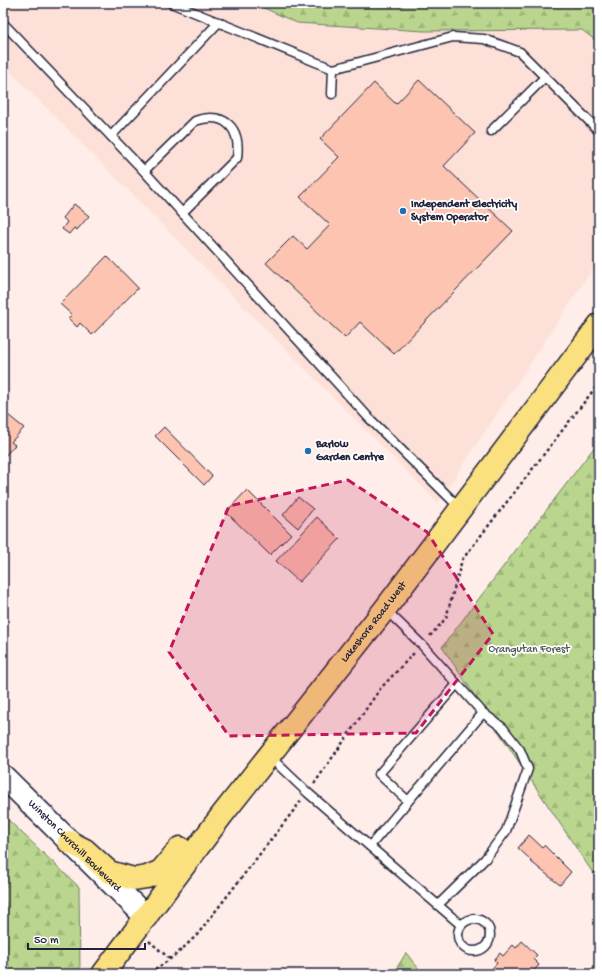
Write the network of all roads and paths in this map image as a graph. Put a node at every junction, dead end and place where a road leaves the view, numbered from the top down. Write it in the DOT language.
graph roads {
  1 [pos="172,3"];
  2 [pos="219,22"];
  3 [pos="3,23"];
  4 [pos="333,69"];
  5 [pos="545,77"];
  6 [pos="332,94"];
  7 [pos="492,130"];
  8 [pos="599,131"];
  9 [pos="111,136"];
  10 [pos="144,171"];
  11 [pos="182,213"];
  12 [pos="599,325"];
  13 [pos="460,508"];
  14 [pos="385,608"];
  15 [pos="457,684"];
  16 [pos="483,713"];
  17 [pos="268,756"];
  18 [pos="3,776"];
  19 [pos="408,801"];
  20 [pos="222,815"];
  21 [pos="69,842"];
  22 [pos="370,846"];
  23 [pos="438,905"];
  24 [pos="214,913"];
  25 [pos="146,917"];
  26 [pos="461,925"];
  27 [pos="148,940"];
  28 [pos="170,959"];
  29 [pos="103,974"];
  30 [pos="150,974"];
  1 -- 2 [label="lane"];
  2 -- 4 [label="lane"];
  2 -- 9 [label="lane"];
  3 -- 9 [label="lane"];
  4 -- 5 [label="lane"];
  4 -- 6 [label="lane"];
  5 -- 7 [label="lane"];
  5 -- 8 [label="lane"];
  9 -- 10 [label="lane"];
  10 -- 11 [label="lane"];
  10 -- 11 [label="lane"];
  11 -- 13 [label="lane"];
  12 -- 13 [label="main road, Lakeshore Road West"];
  13 -- 14 [label="main road, Lakeshore Road West"];
  14 -- 15 [label="lane"];
  14 -- 17 [label="main road, Lakeshore Road West"];
  15 -- 16 [label="lane"];
  15 -- 19 [label="lane"];
  16 -- 19 [label="lane"];
  16 -- 23 [label="lane"];
  17 -- 20 [label="main road, Lakeshore Road West"];
  17 -- 22 [label="lane"];
  18 -- 21 [label="main road, Winston Churchill Boulevard"];
  19 -- 22 [label="lane"];
  20 -- 21 [label="main road"];
  20 -- 25 [label="main road, Lakeshore Road West"];
  21 -- 25 [label="main road, Winston Churchill Boulevard"];
  22 -- 23 [label="lane"];
  23 -- 26 [label="lane"];
  24 -- 28 [label="path"];
  25 -- 29 [label="main road, Lakeshore Road West"];
  26 -- 26 [label="lane"];
  27 -- 28 [label="path"];
  28 -- 30 [label="path"];
}
